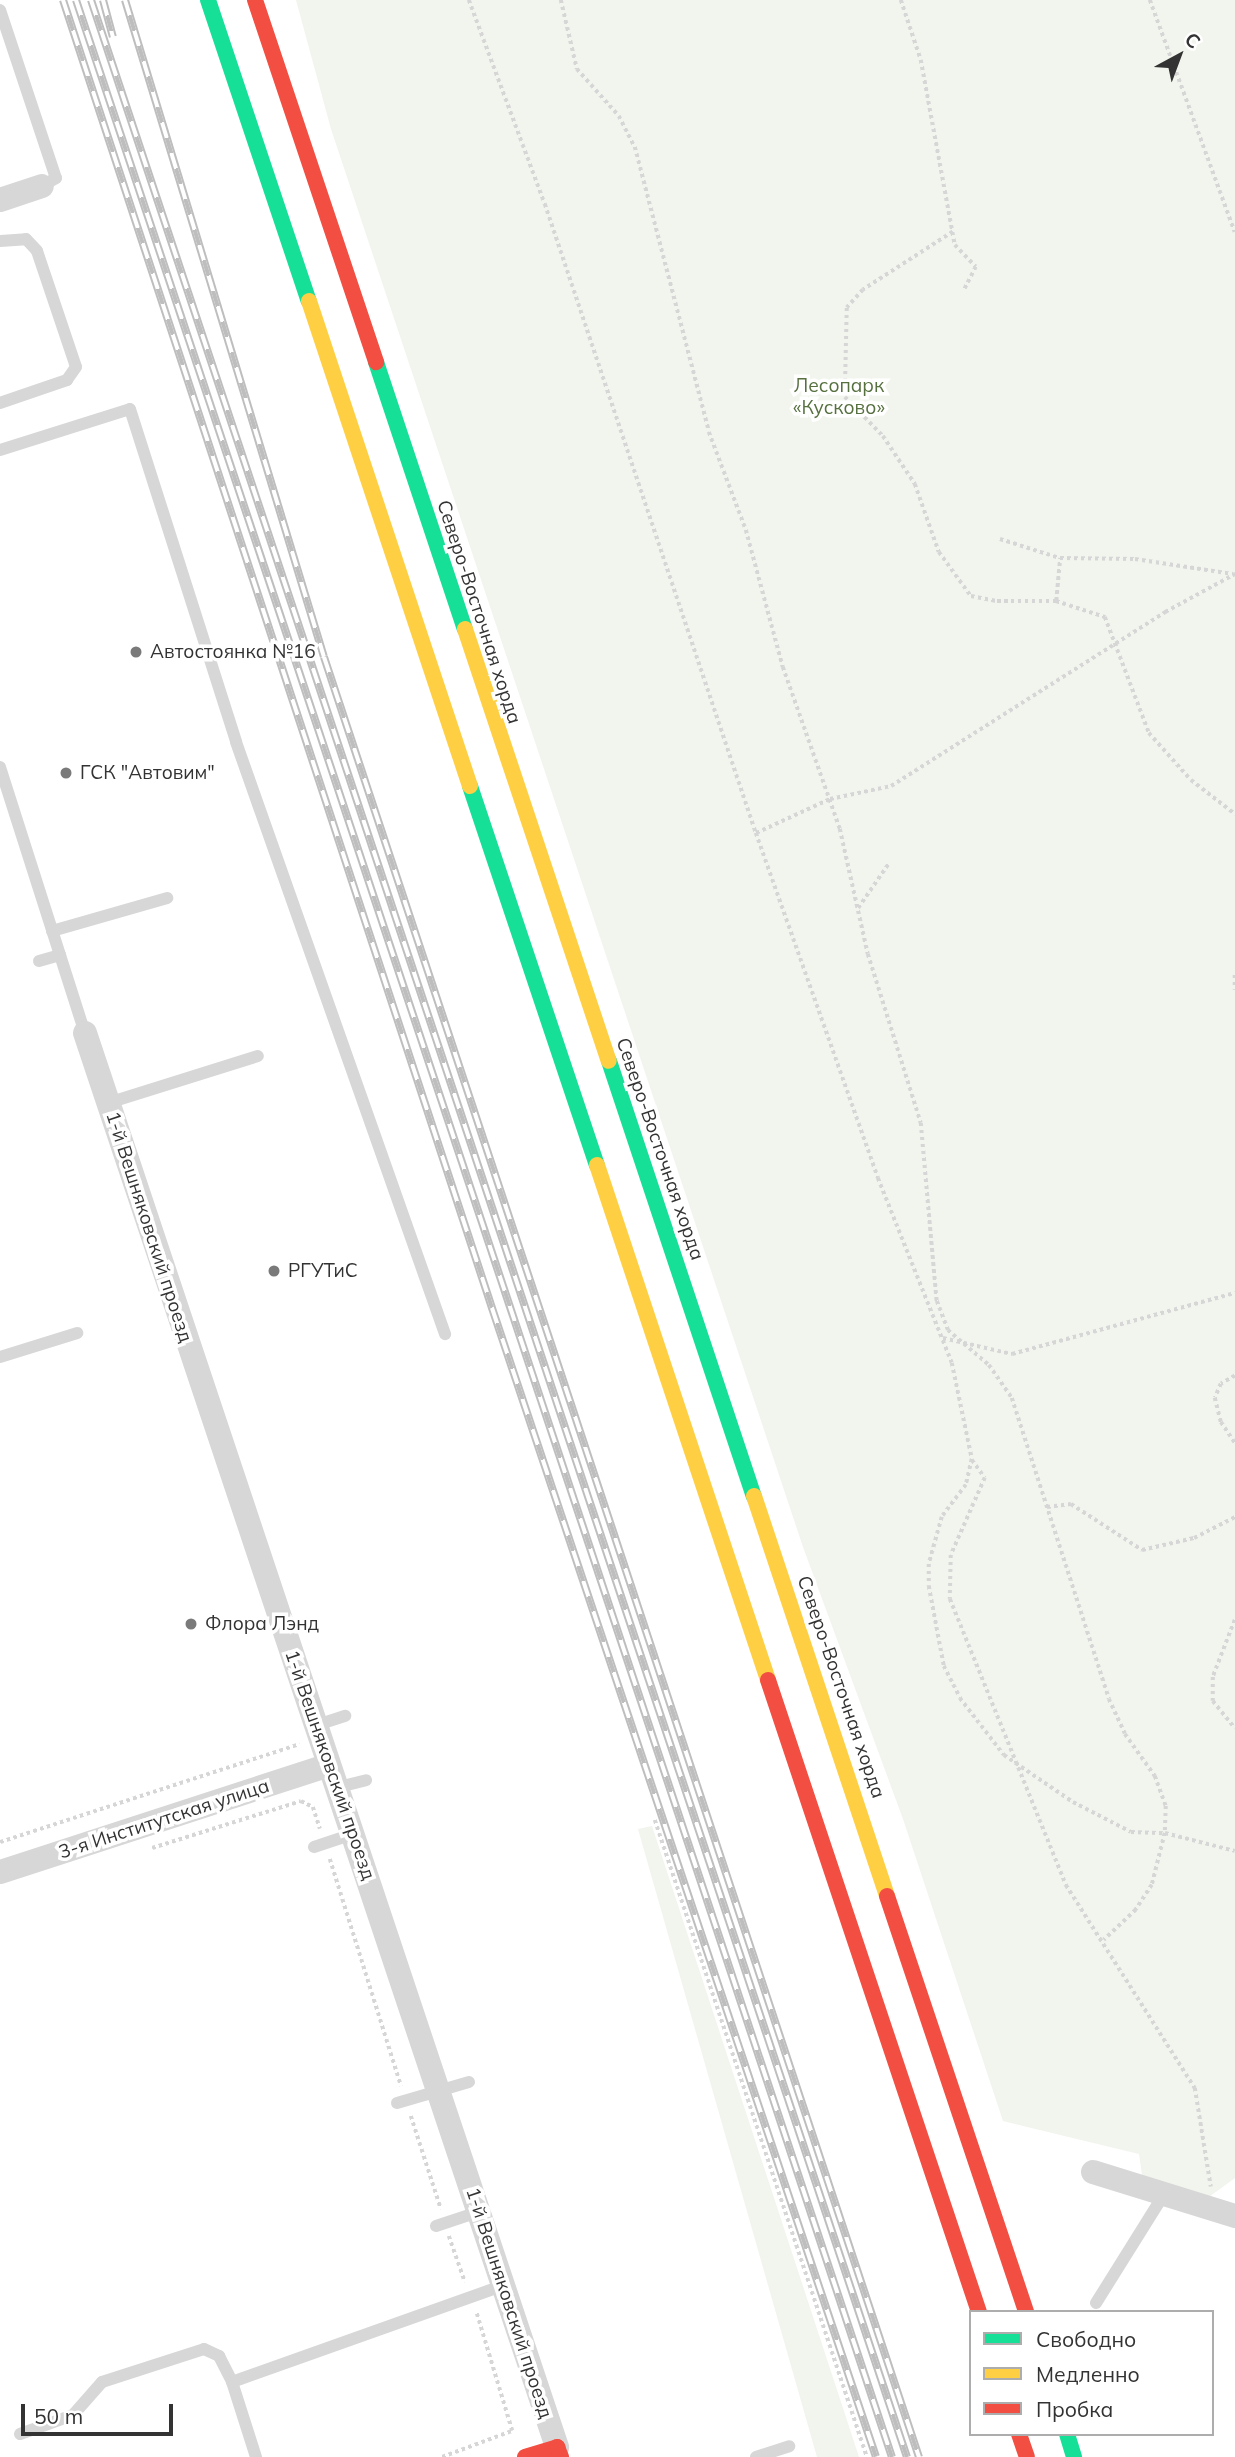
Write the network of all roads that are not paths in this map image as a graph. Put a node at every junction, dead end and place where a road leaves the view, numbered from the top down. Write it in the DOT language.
graph roads {
  1 [pos="208,0"];
  2 [pos="255,0"];
  3 [pos="0,10"];
  4 [pos="42,186"];
  5 [pos="0,200"];
  6 [pos="0,241"];
  7 [pos="0,403"];
  8 [pos="0,450"];
  9 [pos="0,767"];
  10 [pos="166,898"];
  11 [pos="52,931"];
  12 [pos="60,955"];
  13 [pos="39,961"];
  14 [pos="85,1033"];
  15 [pos="258,1056"];
  16 [pos="108,1103"];
  17 [pos="77,1333"];
  18 [pos="445,1334"];
  19 [pos="0,1357"];
  20 [pos="345,1716"];
  21 [pos="316,1732"];
  22 [pos="331,1777"];
  23 [pos="366,1780"];
  24 [pos="353,1834"];
  25 [pos="319,1845"];
  26 [pos="0,1872"];
  27 [pos="469,2082"];
  28 [pos="441,2091"];
  29 [pos="401,2102"];
  30 [pos="1093,2172"];
  31 [pos="1164,2194"];
  32 [pos="478,2212"];
  33 [pos="1225,2213"];
  34 [pos="440,2224"];
  35 [pos="502,2286"];
  36 [pos="1096,2303"];
  37 [pos="978,2310"];
  38 [pos="1025,2310"];
  39 [pos="232,2382"];
  40 [pos="20,2434"];
  41 [pos="1020,2436"];
  42 [pos="1068,2436"];
  43 [pos="1081,2436"];
  44 [pos="789,2446"];
  45 [pos="559,2452"];
  46 [pos="256,2457"];
  47 [pos="526,2457"];
  48 [pos="755,2457"];
  49 [pos="1027,2457"];
  50 [pos="1074,2457"];
  51 [pos="1093,2457"];
  1 -- 37 [label="main road"];
  2 -- 38 [label="main road, Северо-Восточная хорда"];
  3 -- 4 [label="lane"];
  4 -- 5 [label="street"];
  6 -- 7 [label="lane"];
  8 -- 18 [label="lane"];
  9 -- 11 [label="lane"];
  10 -- 11 [label="lane"];
  11 -- 12 [label="lane"];
  12 -- 13 [label="lane"];
  12 -- 14 [label="lane"];
  14 -- 16 [label="street, 1-й Вешняковский проезд"];
  15 -- 16 [label="lane"];
  16 -- 21 [label="street, 1-й Вешняковский проезд"];
  17 -- 19 [label="lane"];
  20 -- 21 [label="lane"];
  21 -- 22 [label="street, 1-й Вешняковский проезд"];
  22 -- 23 [label="lane"];
  22 -- 24 [label="street, 1-й Вешняковский проезд"];
  22 -- 26 [label="street, 3-я Институтская улица"];
  24 -- 25 [label="lane"];
  24 -- 28 [label="street, 1-й Вешняковский проезд"];
  27 -- 28 [label="lane"];
  28 -- 29 [label="lane"];
  28 -- 32 [label="street, 1-й Вешняковский проезд"];
  30 -- 31 [label="street"];
  31 -- 33 [label="street"];
  31 -- 36 [label="lane"];
  32 -- 34 [label="lane"];
  32 -- 35 [label="street, 1-й Вешняковский проезд"];
  35 -- 39 [label="lane"];
  35 -- 45 [label="street, 1-й Вешняковский проезд"];
  39 -- 40 [label="lane"];
  39 -- 46 [label="lane"];
  41 -- 49 [label="main road"];
  42 -- 50 [label="main road"];
  43 -- 51 [label="main road"];
  44 -- 48 [label="lane"];
  45 -- 47 [label="main road"];
}
